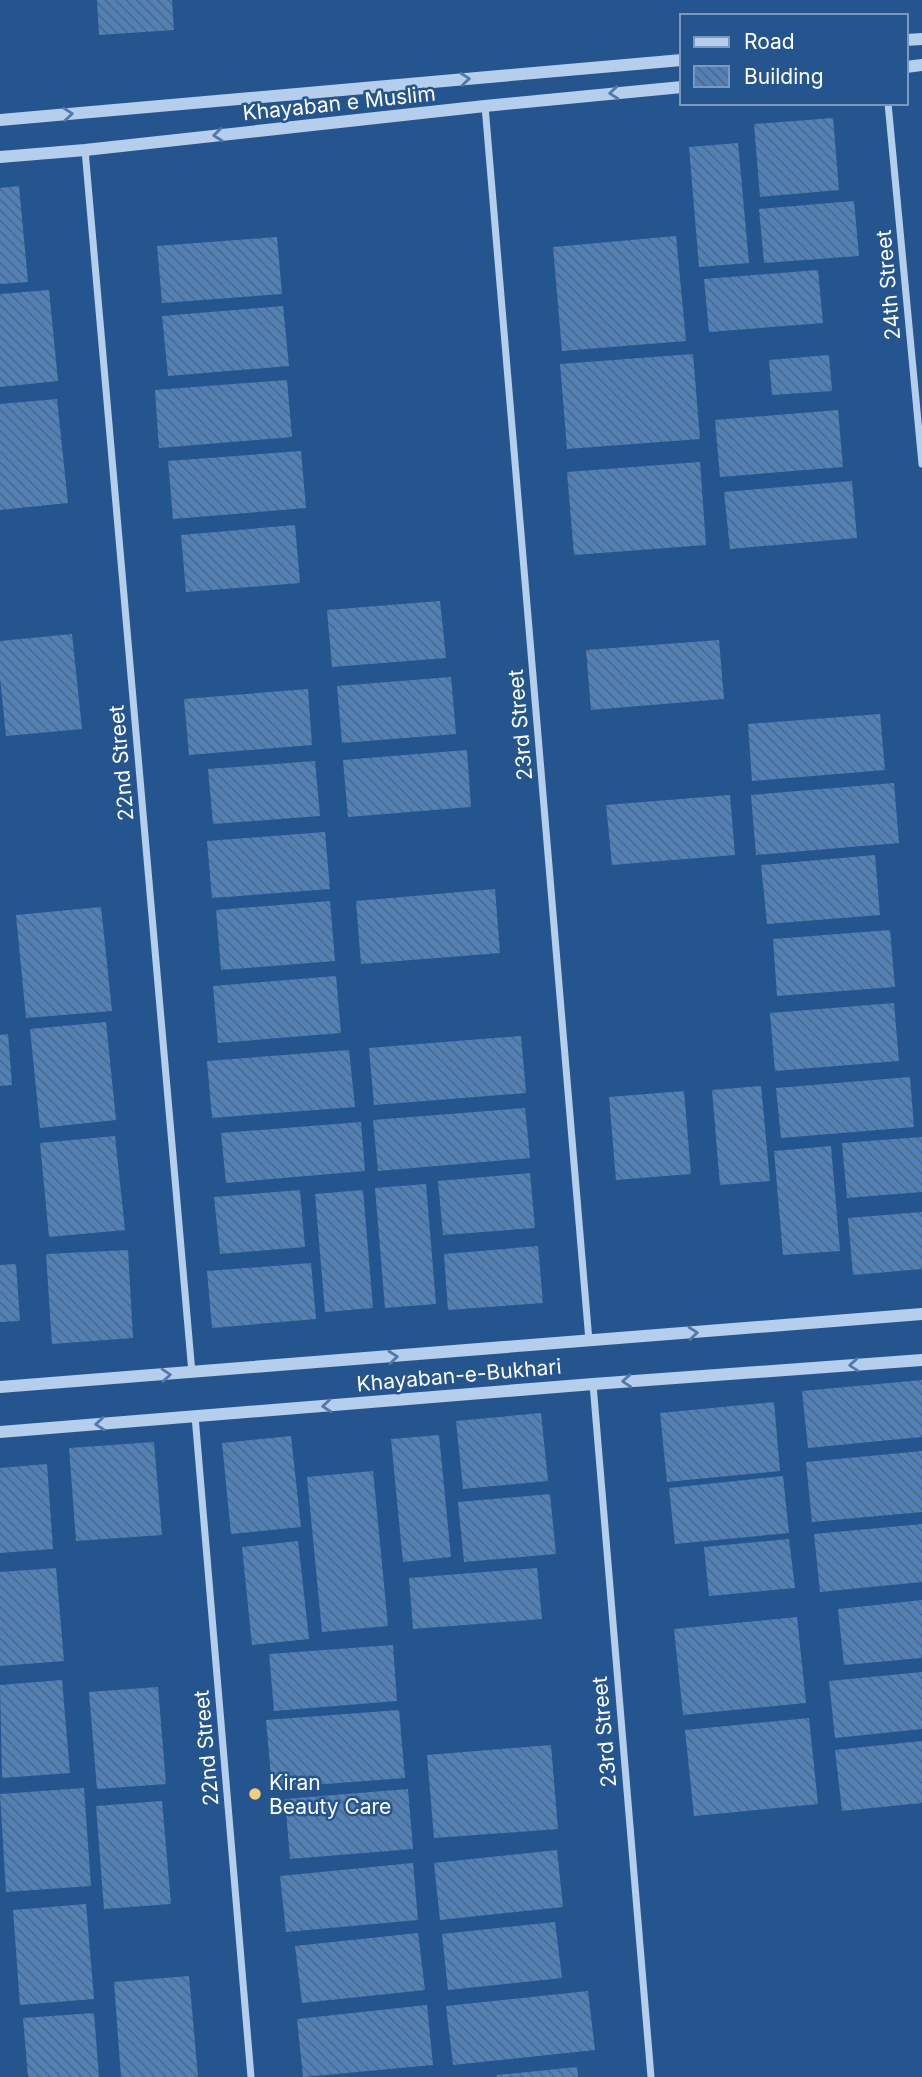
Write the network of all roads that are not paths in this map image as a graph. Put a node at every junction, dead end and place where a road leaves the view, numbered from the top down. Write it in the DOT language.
graph roads {
  1 [pos="680,60"];
  2 [pos="680,87"];
  3 [pos="888,105"];
  4 [pos="485,106"];
  5 [pos="0,120"];
  6 [pos="85,150"];
  7 [pos="0,157"];
  8 [pos="922,464"];
  9 [pos="922,1314"];
  10 [pos="589,1341"];
  11 [pos="922,1360"];
  12 [pos="192,1373"];
  13 [pos="593,1384"];
  14 [pos="0,1387"];
  15 [pos="195,1416"];
  16 [pos="0,1432"];
  17 [pos="251,2077"];
  18 [pos="651,2077"];
  5 -- 1 [label="street, Khayaban e Muslim, one-way"];
  2 -- 4 [label="street, Khayaban e Muslim, one-way"];
  3 -- 8 [label="street, 24th Street"];
  4 -- 6 [label="street, Khayaban e Muslim, one-way"];
  4 -- 10 [label="street, 23rd Street"];
  6 -- 7 [label="street, Khayaban e Muslim"];
  6 -- 12 [label="street, 22nd Street"];
  10 -- 9 [label="street, Khayaban-e-Bukhari, one-way"];
  12 -- 10 [label="street, Khayaban-e-Bukhari, one-way"];
  11 -- 13 [label="street, Khayaban-e-Bukhari, one-way"];
  14 -- 12 [label="street, Khayaban-e-Bukhari, one-way"];
  13 -- 15 [label="street, Khayaban-e-Bukhari, one-way"];
  13 -- 18 [label="street, 23rd Street"];
  15 -- 16 [label="street, Khayaban-e-Bukhari, one-way"];
  15 -- 17 [label="street, 22nd Street"];
}
